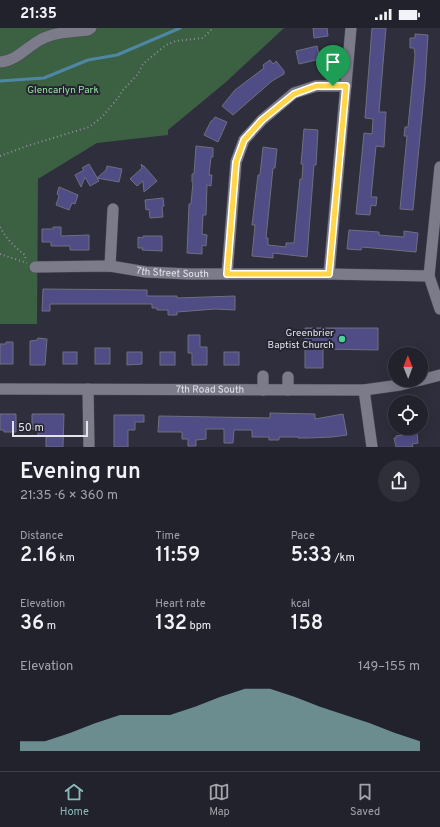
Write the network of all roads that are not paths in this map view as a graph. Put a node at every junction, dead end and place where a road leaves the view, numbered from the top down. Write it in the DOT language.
graph roads {
  1 [pos="91,28"];
  2 [pos="351,28"];
  3 [pos="0,62"];
  4 [pos="346,86"];
  5 [pos="440,167"];
  6 [pos="113,210"];
  7 [pos="438,222"];
  8 [pos="30,264"];
  9 [pos="110,266"];
  10 [pos="227,274"];
  11 [pos="329,274"];
  12 [pos="429,276"];
  13 [pos="440,309"];
  14 [pos="440,375"];
  15 [pos="263,376"];
  16 [pos="288,377"];
  17 [pos="428,378"];
  18 [pos="388,387"];
  19 [pos="0,389"];
  20 [pos="88,389"];
  21 [pos="263,390"];
  22 [pos="288,390"];
  23 [pos="364,390"];
  24 [pos="89,447"];
  25 [pos="372,447"];
  1 -- 3 [label="street"];
  2 -- 4 [label="street"];
  4 -- 10 [label="street"];
  4 -- 11 [label="street"];
  5 -- 7 [label="street"];
  6 -- 9 [label="street"];
  7 -- 12 [label="street"];
  8 -- 9 [label="street, 7th Street South"];
  9 -- 10 [label="street, 7th Street South"];
  10 -- 11 [label="street, 7th Street South"];
  11 -- 12 [label="street, 7th Street South"];
  12 -- 13 [label="street"];
  14 -- 17 [label="street, 7th Road South"];
  15 -- 21 [label="street"];
  16 -- 22 [label="street"];
  18 -- 23 [label="street, 7th Road South"];
  19 -- 20 [label="street, 7th Road South"];
  20 -- 21 [label="street, 7th Road South"];
  20 -- 24 [label="street"];
  21 -- 22 [label="street, 7th Road South"];
  22 -- 23 [label="street, 7th Road South"];
  23 -- 25 [label="street"];
}
